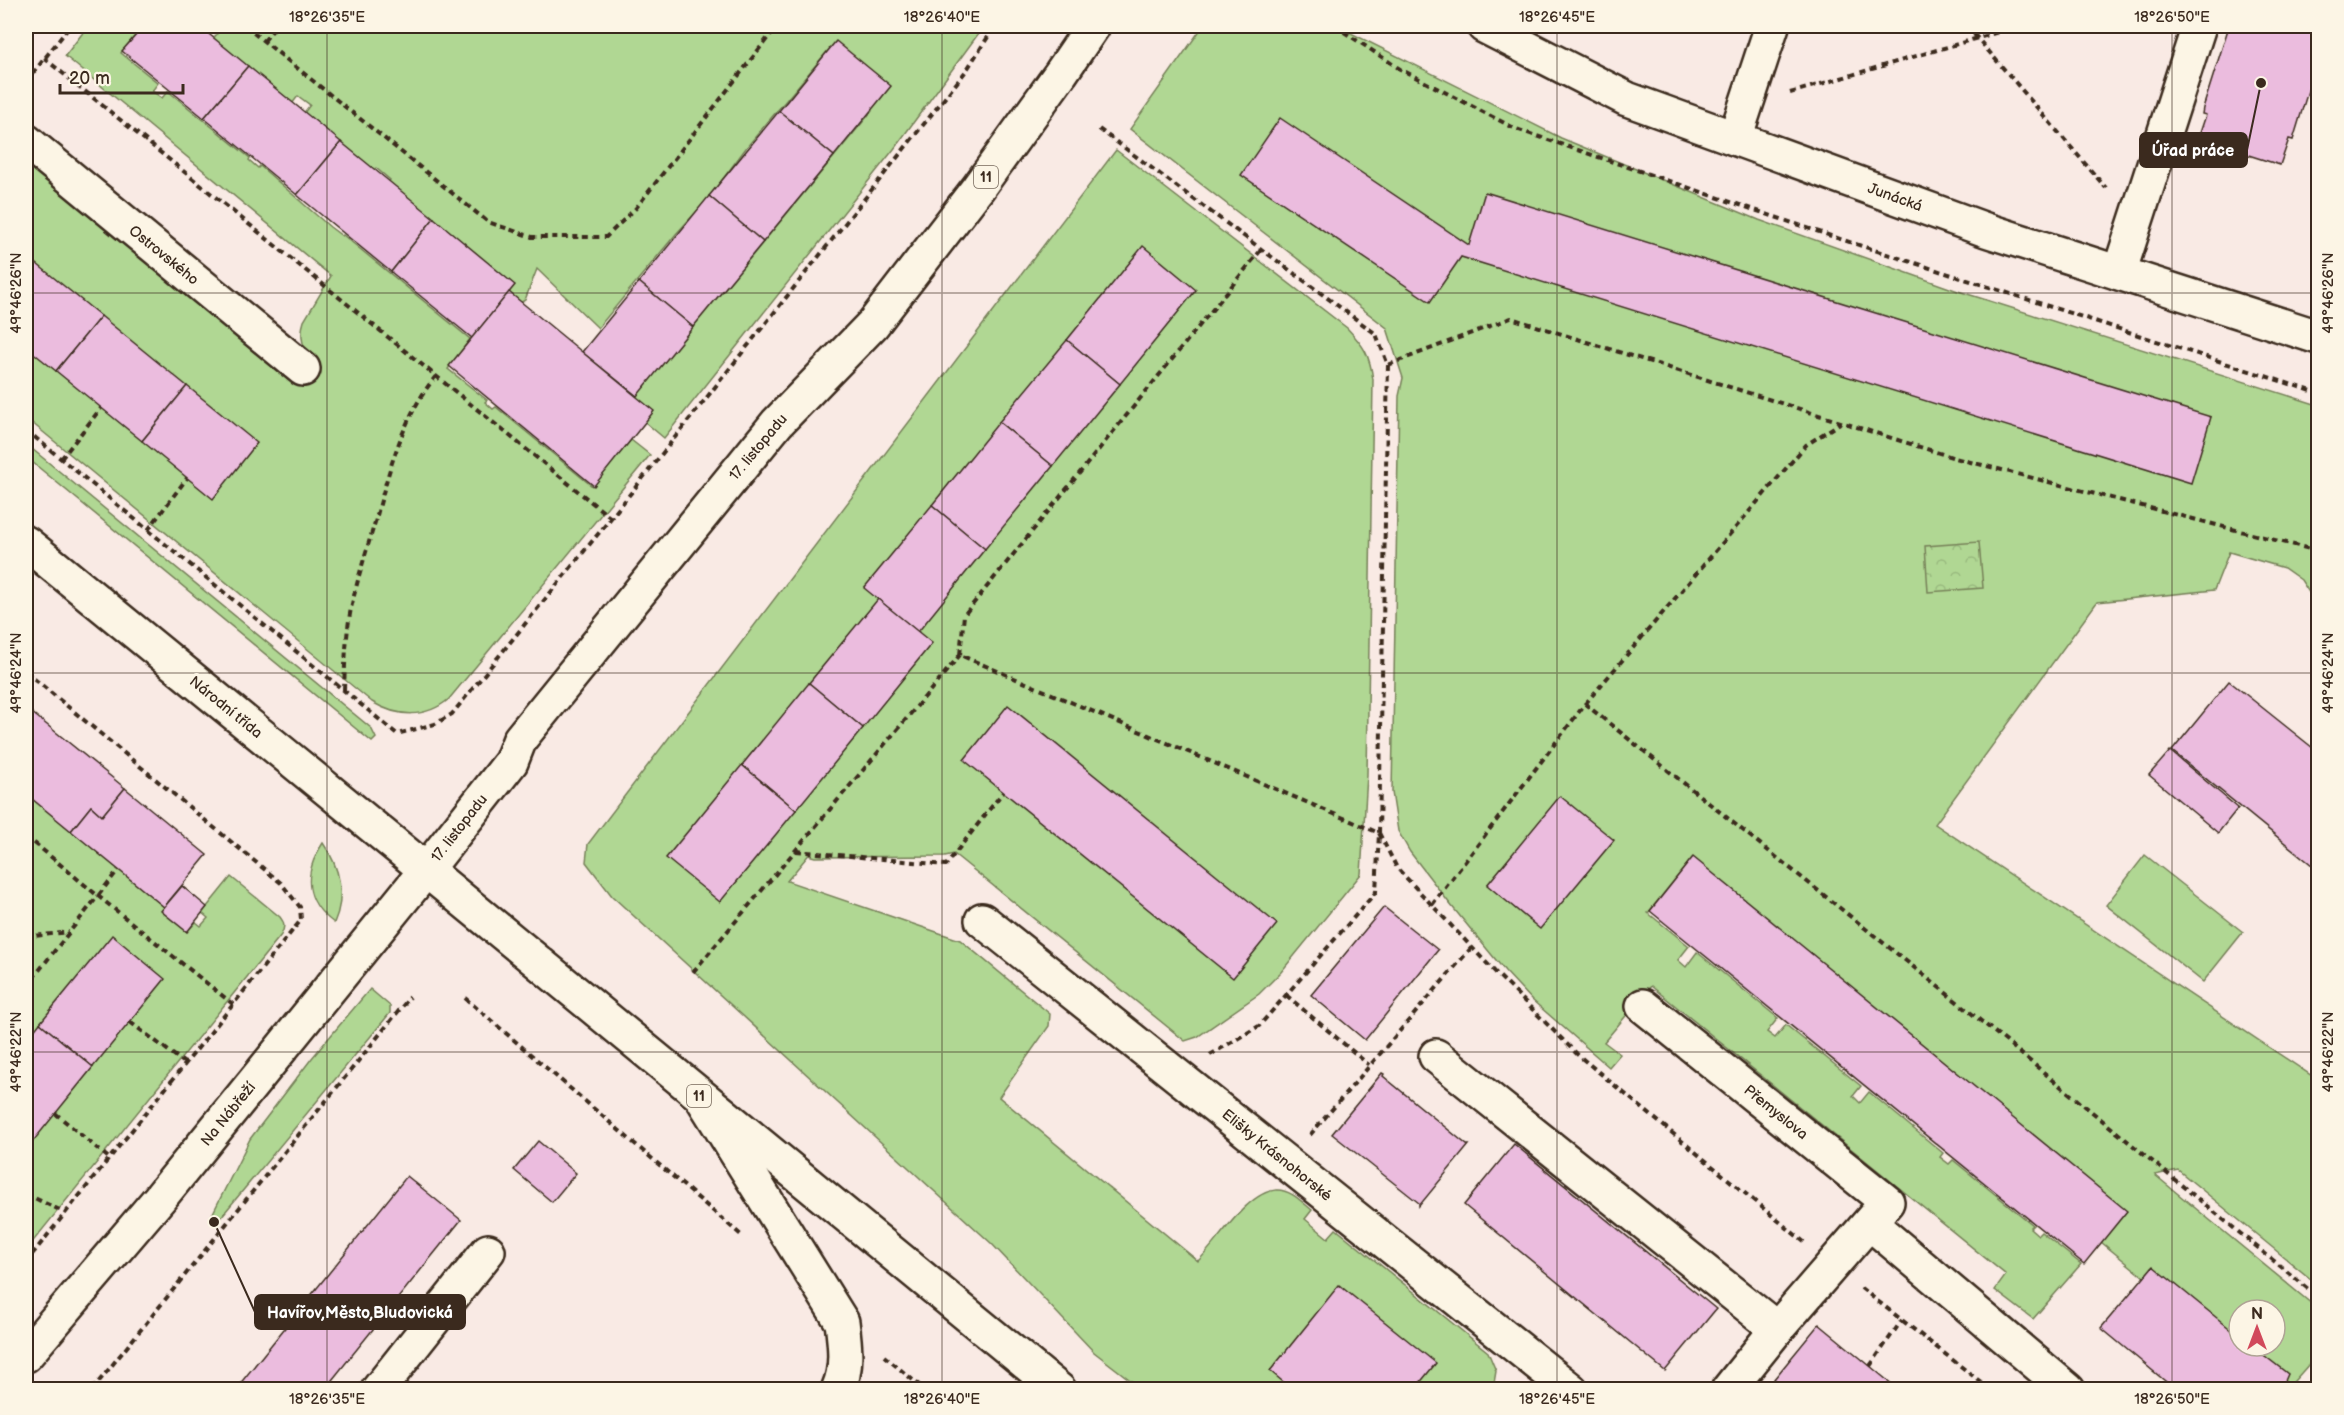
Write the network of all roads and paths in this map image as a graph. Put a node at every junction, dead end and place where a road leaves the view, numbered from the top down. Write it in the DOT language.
graph roads {
  1 [pos="70,26"];
  2 [pos="245,26"];
  3 [pos="276,26"];
  4 [pos="777,26"];
  5 [pos="995,26"];
  6 [pos="1093,26"];
  7 [pos="1335,26"];
  8 [pos="1484,26"];
  9 [pos="1772,26"];
  10 [pos="1967,26"];
  11 [pos="2019,26"];
  12 [pos="2199,26"];
  13 [pos="1977,38"];
  14 [pos="264,40"];
  15 [pos="44,58"];
  16 [pos="26,82"];
  17 [pos="1780,96"];
  18 [pos="1098,129"];
  19 [pos="1735,138"];
  20 [pos="26,141"];
  21 [pos="2135,222"];
  22 [pos="1261,250"];
  23 [pos="2119,273"];
  24 [pos="2319,337"];
  25 [pos="1388,364"];
  26 [pos="303,369"];
  27 [pos="436,376"];
  28 [pos="2319,393"];
  29 [pos="101,408"];
  30 [pos="1840,422"];
  31 [pos="26,430"];
  32 [pos="61,459"];
  33 [pos="188,478"];
  34 [pos="611,518"];
  35 [pos="148,530"];
  36 [pos="26,543"];
  37 [pos="2319,551"];
  38 [pos="960,655"];
  39 [pos="26,672"];
  40 [pos="344,691"];
  41 [pos="1586,704"];
  42 [pos="1003,792"];
  43 [pos="32,799"];
  44 [pos="26,807"];
  45 [pos="1379,833"];
  46 [pos="26,836"];
  47 [pos="795,850"];
  48 [pos="118,870"];
  49 [pos="426,870"];
  50 [pos="98,896"];
  51 [pos="1432,904"];
  52 [pos="982,920"];
  53 [pos="70,932"];
  54 [pos="26,937"];
  55 [pos="1472,947"];
  56 [pos="693,972"];
  57 [pos="26,987"];
  58 [pos="1286,996"];
  59 [pos="410,997"];
  60 [pos="465,998"];
  61 [pos="234,1005"];
  62 [pos="1643,1006"];
  63 [pos="130,1022"];
  64 [pos="1436,1056"];
  65 [pos="1203,1058"];
  66 [pos="186,1064"];
  67 [pos="1370,1065"];
  68 [pos="701,1097"];
  69 [pos="55,1113"];
  70 [pos="1302,1144"];
  71 [pos="110,1159"];
  72 [pos="26,1194"];
  73 [pos="66,1213"];
  74 [pos="1870,1223"];
  75 [pos="744,1237"];
  76 [pos="488,1251"];
  77 [pos="26,1262"];
  78 [pos="1833,1266"];
  79 [pos="2319,1297"];
  80 [pos="1902,1320"];
  81 [pos="1777,1329"];
  82 [pos="26,1355"];
  83 [pos="1870,1366"];
  84 [pos="92,1389"];
  85 [pos="378,1389"];
  86 [pos="838,1389"];
  87 [pos="1059,1389"];
  88 [pos="1571,1389"];
  89 [pos="1728,1389"];
  90 [pos="1991,1389"];
  91 [pos="2068,1389"];
  1 -- 15 [label="path"];
  2 -- 14 [label="path"];
  3 -- 14 [label="path"];
  4 -- 14 [label="path"];
  5 -- 34 [label="path"];
  6 -- 49 [label="street, 17. listopadu / 11"];
  7 -- 28 [label="path"];
  8 -- 19 [label="street, Junácká"];
  9 -- 19 [label="street"];
  10 -- 13 [label="path"];
  11 -- 13 [label="path"];
  12 -- 21 [label="street"];
  13 -- 17 [label="path"];
  13 -- 21 [label="path"];
  15 -- 16 [label="path"];
  15 -- 27 [label="path"];
  18 -- 22 [label="path"];
  19 -- 23 [label="street, Junácká"];
  20 -- 26 [label="street, Ostrovského"];
  21 -- 23 [label="street"];
  22 -- 25 [label="path"];
  22 -- 38 [label="path"];
  23 -- 24 [label="street, Junácká"];
  25 -- 30 [label="path"];
  25 -- 45 [label="path"];
  27 -- 34 [label="path"];
  27 -- 40 [label="path"];
  29 -- 32 [label="path"];
  30 -- 37 [label="path"];
  30 -- 41 [label="path"];
  31 -- 32 [label="path"];
  32 -- 35 [label="path"];
  33 -- 35 [label="path"];
  34 -- 40 [label="path"];
  35 -- 40 [label="path"];
  36 -- 49 [label="street, Národní třída"];
  38 -- 45 [label="path"];
  38 -- 47 [label="path"];
  39 -- 61 [label="path"];
  41 -- 51 [label="path"];
  41 -- 79 [label="path"];
  42 -- 47 [label="path"];
  43 -- 44 [label="path"];
  45 -- 51 [label="path"];
  45 -- 58 [label="path"];
  46 -- 50 [label="path"];
  47 -- 56 [label="path"];
  48 -- 50 [label="path"];
  49 -- 68 [label="street, 11"];
  49 -- 82 [label="street, Na Nábřeží"];
  50 -- 53 [label="path"];
  50 -- 61 [label="path"];
  51 -- 55 [label="path"];
  52 -- 88 [label="street, Elišky Krásnohorské"];
  53 -- 54 [label="path"];
  53 -- 57 [label="path"];
  55 -- 67 [label="path"];
  55 -- 78 [label="path"];
  58 -- 65 [label="path"];
  58 -- 67 [label="path"];
  59 -- 84 [label="path"];
  60 -- 75 [label="path"];
  61 -- 66 [label="path"];
  62 -- 74 [label="street, Přemyslova"];
  63 -- 66 [label="path"];
  64 -- 81 [label="street"];
  66 -- 71 [label="path"];
  67 -- 70 [label="path"];
  68 -- 86 [label="street"];
  68 -- 87 [label="street, 11"];
  69 -- 71 [label="path"];
  71 -- 73 [label="path"];
  72 -- 73 [label="path"];
  73 -- 77 [label="path"];
  74 -- 78 [label="street, Přemyslova"];
  74 -- 91 [label="street"];
  76 -- 85 [label="street"];
  78 -- 80 [label="path"];
  78 -- 81 [label="street, Přemyslova"];
  80 -- 83 [label="path"];
  80 -- 90 [label="path"];
  81 -- 89 [label="street, Přemyslova"];
}
